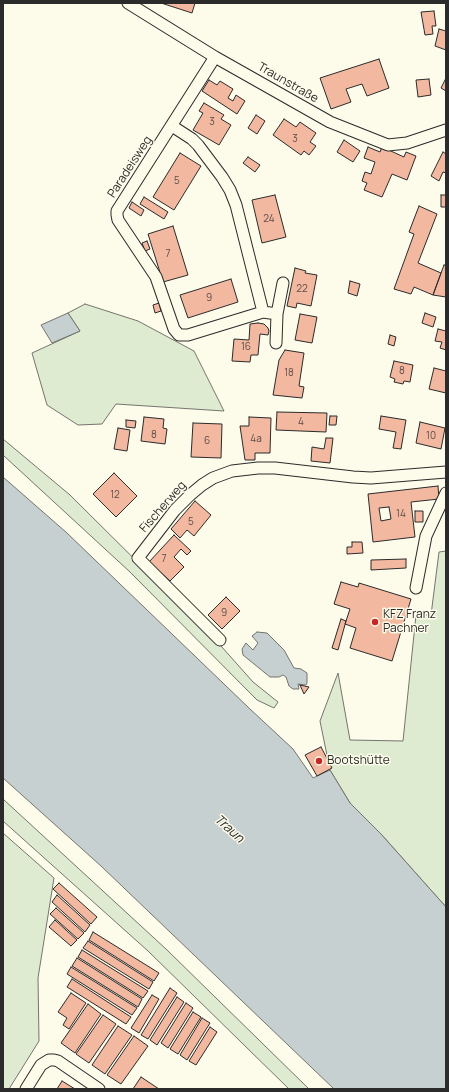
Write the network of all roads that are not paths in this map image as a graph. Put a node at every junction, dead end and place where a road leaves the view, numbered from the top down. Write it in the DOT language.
graph roads {
  1 [pos="128,3"];
  2 [pos="215,57"];
  3 [pos="172,126"];
  4 [pos="446,130"];
  5 [pos="283,283"];
  6 [pos="263,312"];
  7 [pos="277,314"];
  8 [pos="276,343"];
  9 [pos="446,472"];
  10 [pos="446,493"];
  11 [pos="416,588"];
  12 [pos="220,640"];
  13 [pos="26,1089"];
  14 [pos="99,1089"];
  1 -- 2 [label="street, Traunstraße"];
  2 -- 3 [label="street, Paradeisweg"];
  2 -- 4 [label="street, Traunstraße"];
  3 -- 6 [label="street"];
  3 -- 6 [label="street, Paradeisweg"];
  5 -- 7 [label="street"];
  6 -- 7 [label="street, Paradeisweg"];
  7 -- 8 [label="street"];
  9 -- 12 [label="street, Fischerweg"];
  10 -- 11 [label="street"];
  13 -- 14 [label="street"];
}
